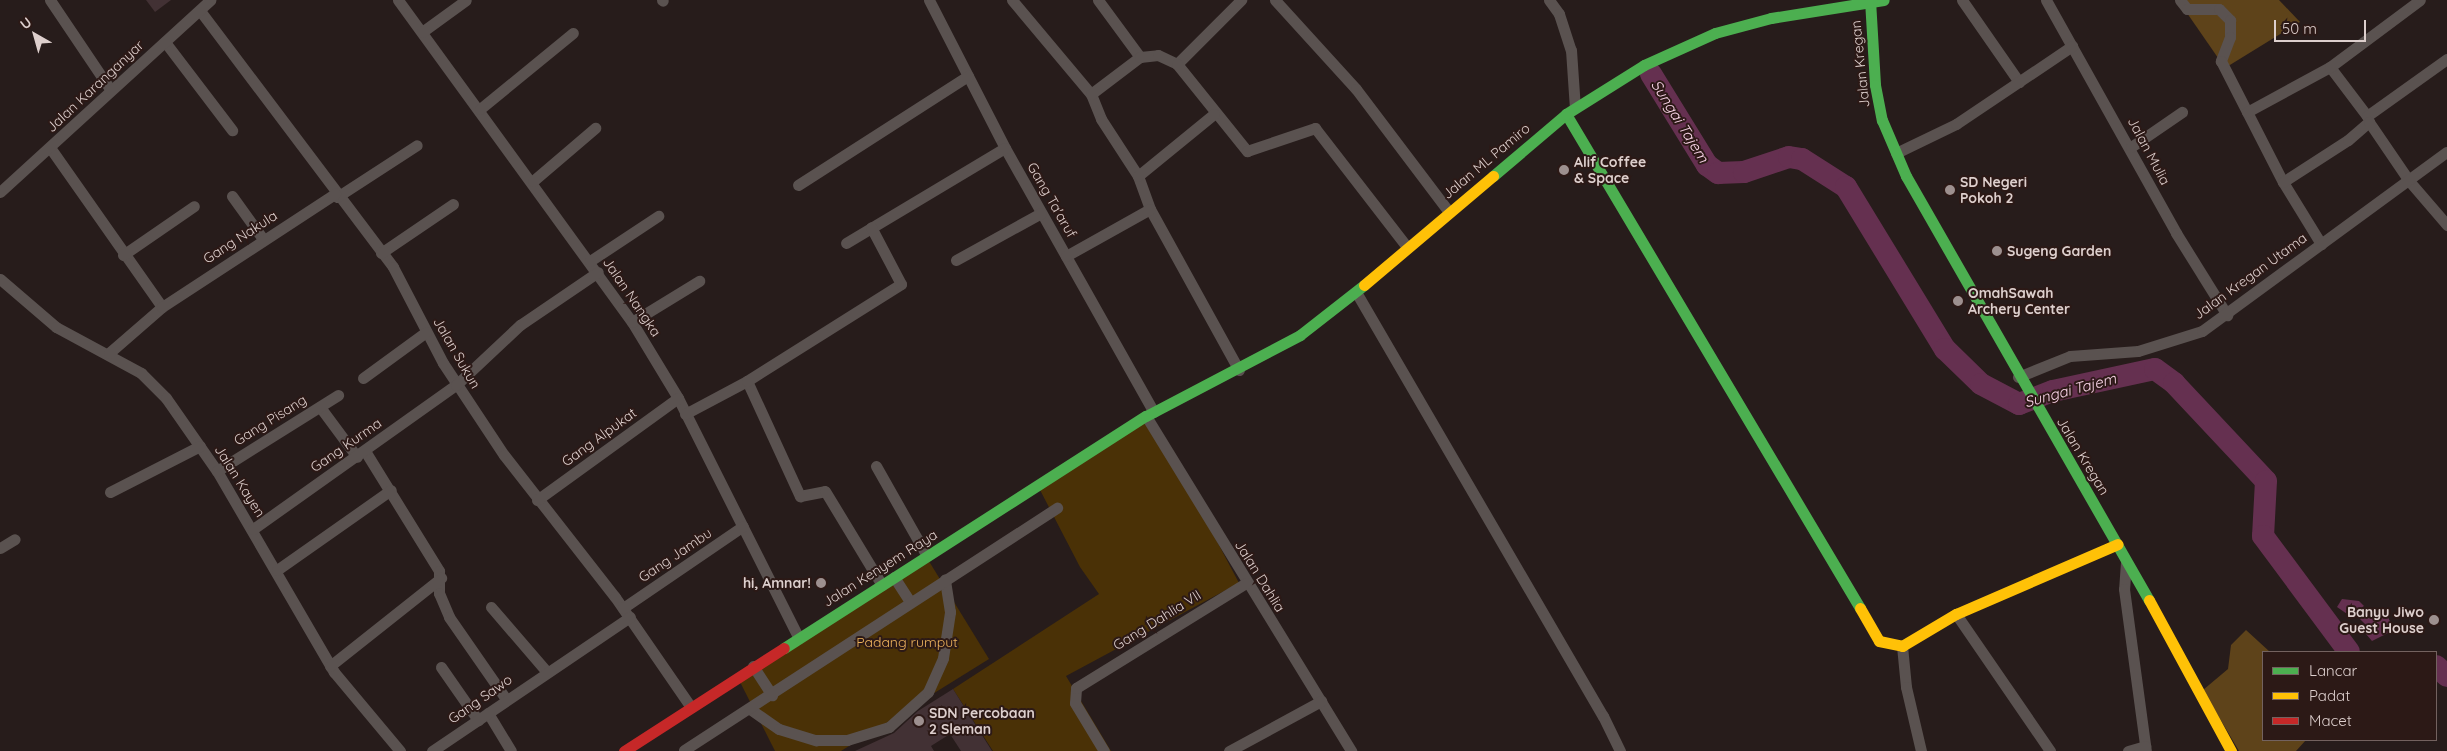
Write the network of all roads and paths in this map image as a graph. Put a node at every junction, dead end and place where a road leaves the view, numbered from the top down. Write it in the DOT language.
graph roads {
  1 [pos="50,0"];
  2 [pos="210,0"];
  3 [pos="398,0"];
  4 [pos="466,0"];
  5 [pos="929,0"];
  6 [pos="1012,0"];
  7 [pos="1098,0"];
  8 [pos="1241,0"];
  9 [pos="1275,0"];
  10 [pos="1549,0"];
  11 [pos="1884,0"];
  12 [pos="1962,0"];
  13 [pos="2046,0"];
  14 [pos="2180,0"];
  15 [pos="2420,0"];
  16 [pos="1870,2"];
  17 [pos="201,12"];
  18 [pos="422,32"];
  19 [pos="573,33"];
  20 [pos="164,42"];
  21 [pos="2072,46"];
  22 [pos="1140,57"];
  23 [pos="2447,59"];
  24 [pos="1177,64"];
  25 [pos="2330,66"];
  26 [pos="968,76"];
  27 [pos="2019,82"];
  28 [pos="110,89"];
  29 [pos="1091,94"];
  30 [pos="480,109"];
  31 [pos="1570,111"];
  32 [pos="2182,112"];
  33 [pos="2247,112"];
  34 [pos="1214,114"];
  35 [pos="595,128"];
  36 [pos="232,130"];
  37 [pos="417,145"];
  38 [pos="2131,147"];
  39 [pos="1005,148"];
  40 [pos="51,149"];
  41 [pos="2447,152"];
  42 [pos="1896,153"];
  43 [pos="1138,176"];
  44 [pos="533,181"];
  45 [pos="2283,182"];
  46 [pos="2410,182"];
  47 [pos="798,186"];
  48 [pos="1,190"];
  49 [pos="232,196"];
  50 [pos="336,196"];
  51 [pos="453,204"];
  52 [pos="194,206"];
  53 [pos="1150,209"];
  54 [pos="1449,212"];
  55 [pos="1041,213"];
  56 [pos="658,216"];
  57 [pos="2447,225"];
  58 [pos="871,227"];
  59 [pos="263,239"];
  60 [pos="846,243"];
  61 [pos="2321,244"];
  62 [pos="1407,247"];
  63 [pos="381,253"];
  64 [pos="123,255"];
  65 [pos="1066,256"];
  66 [pos="956,260"];
  67 [pos="590,261"];
  68 [pos="598,272"];
  69 [pos="0,279"];
  70 [pos="699,281"];
  71 [pos="1356,292"];
  72 [pos="162,307"];
  73 [pos="2227,315"];
  74 [pos="632,322"];
  75 [pos="426,332"];
  76 [pos="109,353"];
  77 [pos="1239,370"];
  78 [pos="2018,377"];
  79 [pos="362,378"];
  80 [pos="747,381"];
  81 [pos="456,385"];
  82 [pos="338,395"];
  83 [pos="678,398"];
  84 [pos="320,407"];
  85 [pos="685,414"];
  86 [pos="1150,414"];
  87 [pos="200,446"];
  88 [pos="361,454"];
  89 [pos="876,466"];
  90 [pos="217,471"];
  91 [pos="391,490"];
  92 [pos="110,492"];
  93 [pos="537,500"];
  94 [pos="1058,508"];
  95 [pos="743,526"];
  96 [pos="252,529"];
  97 [pos="15,539"];
  98 [pos="2118,544"];
  99 [pos="0,548"];
  100 [pos="927,556"];
  101 [pos="2126,557"];
  102 [pos="277,570"];
  103 [pos="894,577"];
  104 [pos="441,578"];
  105 [pos="946,579"];
  106 [pos="1246,583"];
  107 [pos="882,585"];
  108 [pos="910,602"];
  109 [pos="491,607"];
  110 [pos="627,613"];
  111 [pos="1956,614"];
  112 [pos="798,637"];
  113 [pos="1902,646"];
  114 [pos="330,666"];
  115 [pos="753,666"];
  116 [pos="441,668"];
  117 [pos="546,671"];
  118 [pos="772,695"];
  119 [pos="506,699"];
  120 [pos="1321,701"];
  121 [pos="691,707"];
  122 [pos="750,709"];
  123 [pos="488,713"];
  124 [pos="478,720"];
  125 [pos="2146,748"];
  126 [pos="684,750"];
  127 [pos="400,751"];
  128 [pos="432,751"];
  129 [pos="511,751"];
  130 [pos="624,751"];
  131 [pos="1104,751"];
  132 [pos="1229,751"];
  133 [pos="1351,751"];
  134 [pos="1620,751"];
  135 [pos="1921,751"];
  136 [pos="2050,751"];
  137 [pos="2128,751"];
  138 [pos="2231,751"];
  1 -- 28 [label="street"];
  2 -- 17 [label="street, Jalan Karanganyar"];
  3 -- 18 [label="street, Jalan Nangka"];
  4 -- 18 [label="street"];
  5 -- 26 [label="street, Gang Ta'aruf"];
  6 -- 29 [label="street"];
  7 -- 22 [label="street"];
  8 -- 24 [label="street"];
  9 -- 54 [label="street"];
  10 -- 31 [label="street"];
  11 -- 16 [label="street, Jalan ML Pamiro"];
  12 -- 27 [label="street"];
  13 -- 21 [label="street, Jalan Mulia"];
  14 -- 33 [label="street"];
  15 -- 25 [label="street"];
  16 -- 31 [label="street, Jalan ML Pamiro"];
  16 -- 42 [label="street, Jalan Kregan"];
  17 -- 20 [label="street, Jalan Karanganyar"];
  17 -- 50 [label="street, Jalan Sukun"];
  18 -- 30 [label="street, Jalan Nangka"];
  19 -- 30 [label="street"];
  20 -- 28 [label="street, Jalan Karanganyar"];
  20 -- 36 [label="street"];
  21 -- 27 [label="street"];
  21 -- 38 [label="street, Jalan Mulia"];
  22 -- 24 [label="street"];
  22 -- 29 [label="street"];
  23 -- 25 [label="street"];
  24 -- 34 [label="street"];
  25 -- 33 [label="street"];
  26 -- 39 [label="street, Gang Ta'aruf"];
  26 -- 47 [label="street"];
  27 -- 42 [label="street"];
  28 -- 40 [label="street, Jalan Karanganyar"];
  29 -- 43 [label="street"];
  30 -- 44 [label="street, Jalan Nangka"];
  31 -- 54 [label="street, Jalan ML Pamiro"];
  31 -- 113 [label="street"];
  32 -- 38 [label="street"];
  33 -- 45 [label="street"];
  34 -- 43 [label="street"];
  34 -- 62 [label="street"];
  35 -- 44 [label="street"];
  37 -- 50 [label="street, Gang Nakula"];
  38 -- 73 [label="street, Jalan Mulia"];
  39 -- 55 [label="street, Gang Ta'aruf"];
  39 -- 58 [label="street"];
  40 -- 48 [label="street, Jalan Karanganyar"];
  40 -- 64 [label="street"];
  41 -- 46 [label="street, Jalan Kregan Utama"];
  42 -- 78 [label="street, Jalan Kregan"];
  43 -- 53 [label="street"];
  44 -- 67 [label="street, Jalan Nangka"];
  45 -- 46 [label="street"];
  45 -- 61 [label="street"];
  46 -- 57 [label="street"];
  46 -- 61 [label="street, Jalan Kregan Utama"];
  49 -- 59 [label="street"];
  50 -- 59 [label="street, Gang Nakula"];
  50 -- 63 [label="street, Jalan Sukun"];
  51 -- 63 [label="street"];
  52 -- 64 [label="street"];
  53 -- 65 [label="street"];
  53 -- 77 [label="street"];
  54 -- 62 [label="street, Jalan ML Pamiro"];
  55 -- 65 [label="street, Gang Ta'aruf"];
  55 -- 66 [label="street"];
  56 -- 67 [label="street"];
  58 -- 60 [label="street"];
  58 -- 80 [label="street"];
  59 -- 72 [label="street, Gang Nakula"];
  61 -- 73 [label="street, Jalan Kregan Utama"];
  62 -- 71 [label="street, Jalan ML Pamiro"];
  63 -- 75 [label="street, Jalan Sukun"];
  64 -- 72 [label="street"];
  65 -- 86 [label="street, Gang Ta'aruf"];
  67 -- 68 [label="street, Jalan Nangka"];
  68 -- 74 [label="street, Jalan Nangka"];
  68 -- 81 [label="street, Gang Kurma"];
  69 -- 76 [label="street, Jalan Kayen"];
  70 -- 74 [label="street"];
  71 -- 77 [label="street, Jalan ML Pamiro"];
  71 -- 134 [label="street"];
  72 -- 76 [label="street, Gang Nakula"];
  73 -- 78 [label="street, Jalan Kregan Utama"];
  74 -- 83 [label="street, Jalan Nangka"];
  75 -- 79 [label="street"];
  75 -- 81 [label="street, Jalan Sukun"];
  76 -- 87 [label="street, Jalan Kayen"];
  77 -- 86 [label="street, Jalan ML Pamiro"];
  78 -- 98 [label="street, Jalan Kregan"];
  80 -- 85 [label="street"];
  80 -- 107 [label="street"];
  81 -- 88 [label="street, Gang Kurma"];
  81 -- 93 [label="street, Jalan Sukun"];
  82 -- 84 [label="street, Gang Pisang"];
  83 -- 85 [label="street, Jalan Nangka"];
  83 -- 93 [label="street, Gang Alpukat"];
  84 -- 88 [label="street"];
  84 -- 90 [label="street, Gang Pisang"];
  85 -- 95 [label="street, Jalan Nangka"];
  86 -- 100 [label="street, Jalan Kenyem Raya"];
  86 -- 106 [label="street, Jalan Dahlia"];
  87 -- 90 [label="street, Jalan Kayen"];
  87 -- 92 [label="street"];
  88 -- 91 [label="street"];
  88 -- 96 [label="street, Gang Kurma"];
  89 -- 100 [label="street"];
  90 -- 96 [label="street, Jalan Kayen"];
  91 -- 102 [label="street"];
  91 -- 104 [label="street"];
  93 -- 110 [label="street, Jalan Sukun"];
  94 -- 105 [label="street"];
  95 -- 110 [label="street, Gang Jambu"];
  95 -- 112 [label="street, Jalan Nangka"];
  96 -- 102 [label="street, Jalan Kayen"];
  97 -- 99 [label="street"];
  98 -- 101 [label="street, Jalan Kregan"];
  98 -- 111 [label="street"];
  100 -- 103 [label="street, Jalan Kenyem Raya"];
  101 -- 125 [label="street"];
  101 -- 138 [label="street, Jalan Kregan"];
  102 -- 114 [label="street, Jalan Kayen"];
  103 -- 107 [label="street, Jalan Kenyem Raya"];
  103 -- 108 [label="street"];
  104 -- 114 [label="street"];
  104 -- 119 [label="street"];
  105 -- 108 [label="street"];
  105 -- 122 [label="street"];
  106 -- 120 [label="street, Jalan Dahlia"];
  106 -- 131 [label="street, Gang Dahlia VII"];
  107 -- 112 [label="street, Jalan Kenyem Raya"];
  108 -- 118 [label="street"];
  109 -- 117 [label="street"];
  110 -- 117 [label="street, Gang Sawo"];
  110 -- 121 [label="street, Jalan Sukun"];
  111 -- 113 [label="street"];
  111 -- 136 [label="street"];
  112 -- 115 [label="street, Jalan Kenyem Raya"];
  113 -- 135 [label="street"];
  114 -- 127 [label="street, Jalan Kayen"];
  115 -- 118 [label="street"];
  115 -- 121 [label="street, Jalan Kenyem Raya"];
  116 -- 124 [label="street"];
  117 -- 119 [label="street, Gang Sawo"];
  118 -- 122 [label="street"];
  119 -- 123 [label="street, Gang Sawo"];
  120 -- 132 [label="street"];
  120 -- 133 [label="street, Jalan Dahlia"];
  121 -- 130 [label="street, Jalan Kenyem Raya"];
  122 -- 126 [label="street"];
  123 -- 124 [label="street, Gang Sawo"];
  123 -- 129 [label="street"];
  124 -- 128 [label="street, Gang Sawo"];
  125 -- 137 [label="street"];
}
